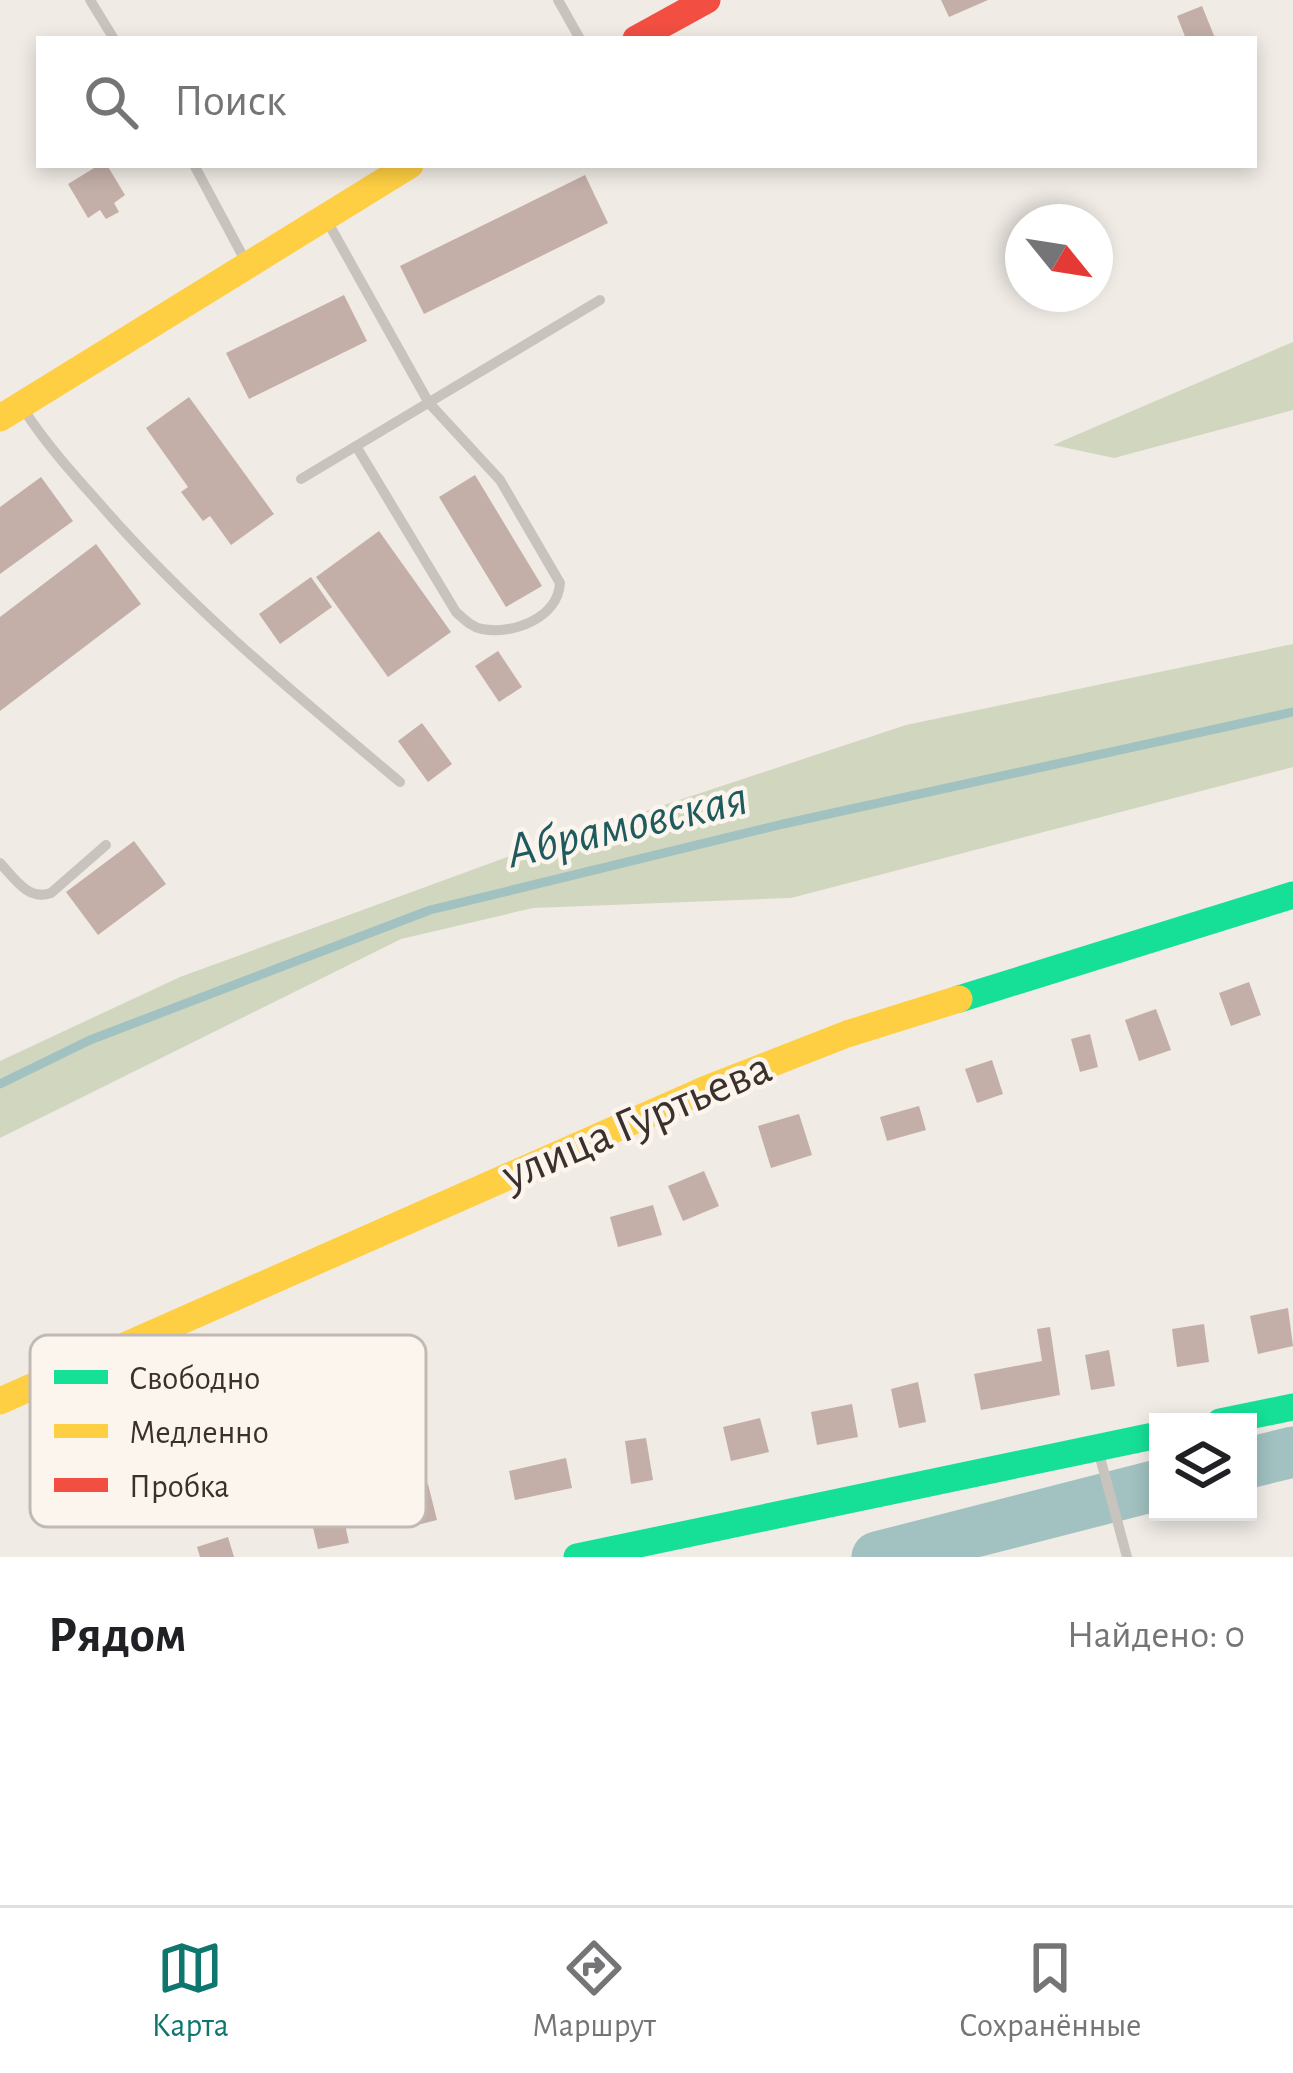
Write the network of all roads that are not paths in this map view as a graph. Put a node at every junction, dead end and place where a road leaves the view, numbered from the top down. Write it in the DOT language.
graph roads {
  1 [pos="90,0"];
  2 [pos="558,0"];
  3 [pos="707,0"];
  4 [pos="113,36"];
  5 [pos="578,36"];
  6 [pos="641,36"];
  7 [pos="196,168"];
  8 [pos="405,168"];
  9 [pos="325,216"];
  10 [pos="246,263"];
  11 [pos="600,300"];
  12 [pos="429,403"];
  13 [pos="10,411"];
  14 [pos="356,446"];
  15 [pos="301,478"];
  16 [pos="400,782"];
  17 [pos="106,845"];
  18 [pos="0,863"];
  19 [pos="1293,895"];
  20 [pos="149,1335"];
  21 [pos="30,1388"];
  22 [pos="0,1401"];
  23 [pos="1293,1407"];
  24 [pos="1257,1414"];
  25 [pos="1149,1437"];
  26 [pos="1097,1447"];
  27 [pos="577,1557"];
  28 [pos="1127,1557"];
  1 -- 4 [label="lane"];
  2 -- 5 [label="lane"];
  3 -- 6 [label="street"];
  7 -- 10 [label="lane"];
  8 -- 9 [label="street"];
  9 -- 10 [label="street"];
  9 -- 12 [label="lane"];
  10 -- 13 [label="street"];
  11 -- 12 [label="lane"];
  12 -- 14 [label="lane"];
  12 -- 14 [label="lane"];
  13 -- 16 [label="lane"];
  14 -- 15 [label="lane"];
  17 -- 18 [label="lane"];
  19 -- 20 [label="street, улица Гуртьева"];
  21 -- 22 [label="street, улица Гуртьева"];
  23 -- 24 [label="street"];
  25 -- 26 [label="street"];
  26 -- 27 [label="street"];
  26 -- 28 [label="lane"];
}
